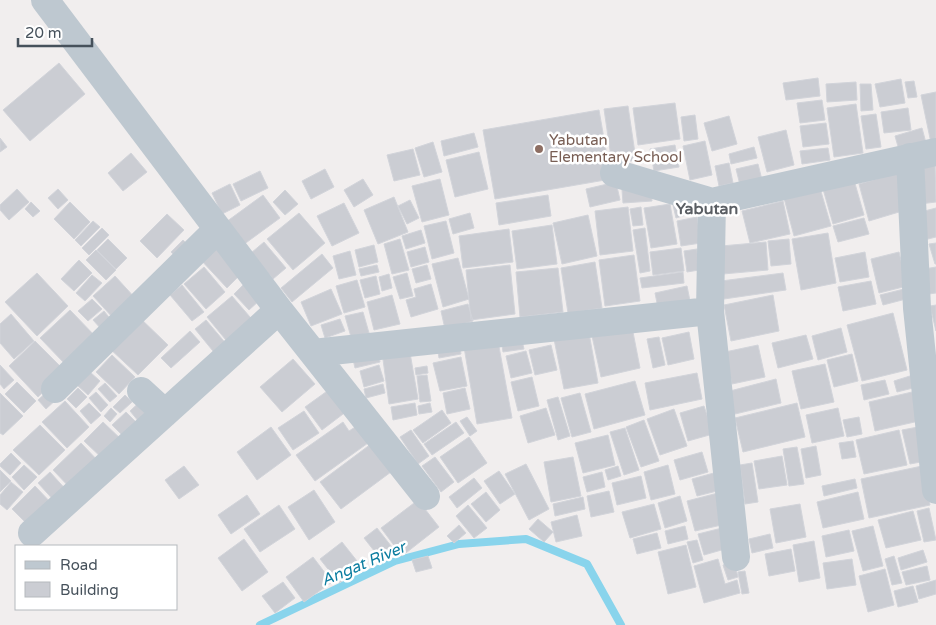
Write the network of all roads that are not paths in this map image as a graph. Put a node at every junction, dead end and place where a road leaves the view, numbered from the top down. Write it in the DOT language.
graph roads {
  1 [pos="44,0"];
  2 [pos="923,155"];
  3 [pos="614,173"];
  4 [pos="712,202"];
  5 [pos="218,230"];
  6 [pos="279,310"];
  7 [pos="710,311"];
  8 [pos="313,353"];
  9 [pos="55,389"];
  10 [pos="141,391"];
  11 [pos="165,414"];
  12 [pos="936,490"];
  13 [pos="426,496"];
  14 [pos="32,533"];
  15 [pos="736,557"];
  1 -- 5 [label="street"];
  2 -- 4 [label="street"];
  2 -- 12 [label="street"];
  3 -- 4 [label="street"];
  4 -- 7 [label="street"];
  5 -- 6 [label="street"];
  5 -- 9 [label="street"];
  6 -- 8 [label="street"];
  6 -- 11 [label="street"];
  7 -- 8 [label="street"];
  7 -- 15 [label="street"];
  8 -- 13 [label="street"];
  10 -- 11 [label="street"];
  11 -- 14 [label="street"];
}
